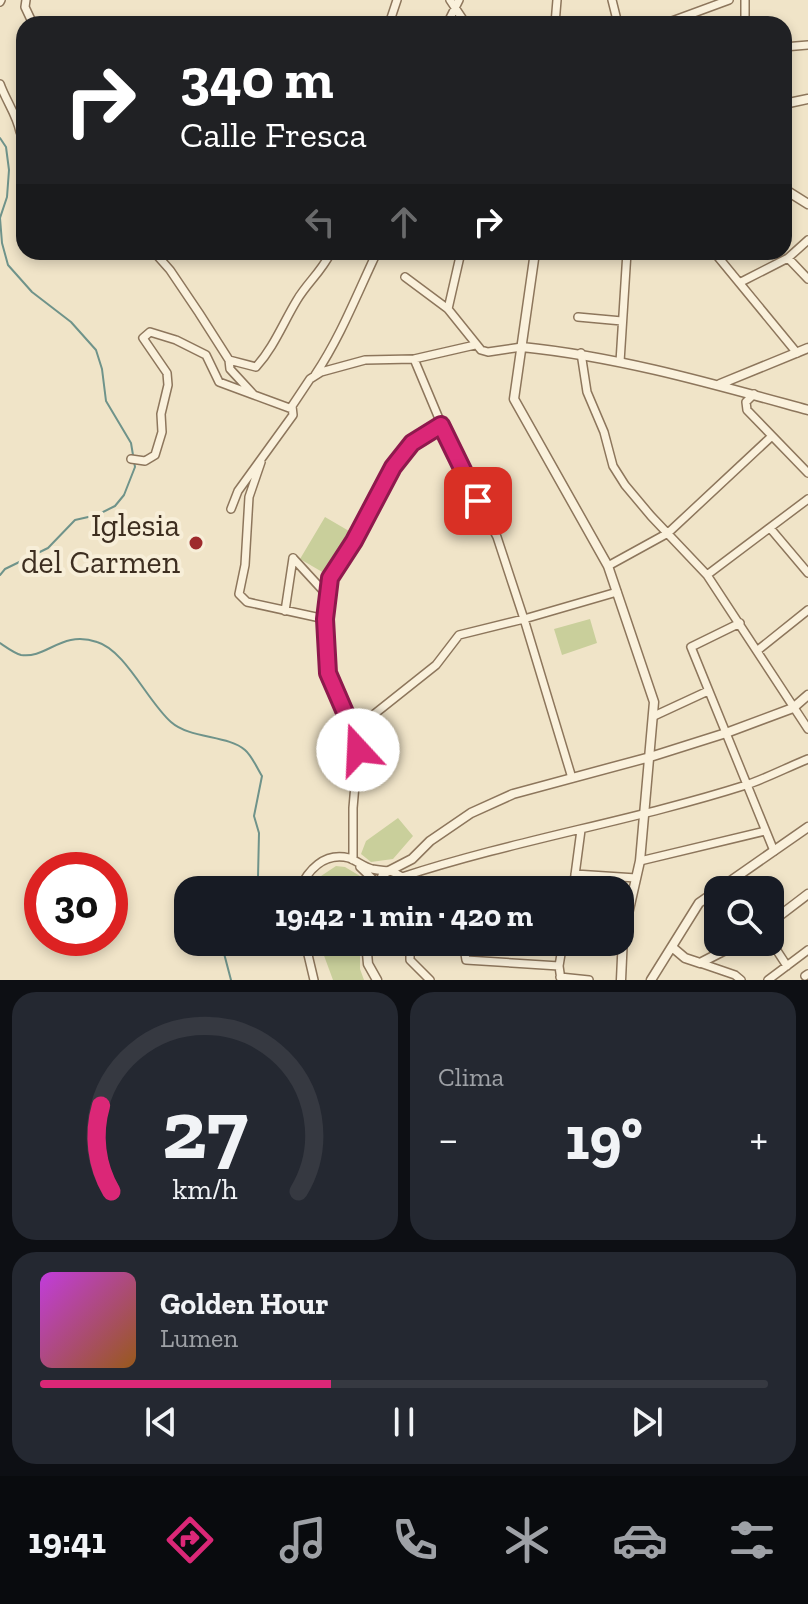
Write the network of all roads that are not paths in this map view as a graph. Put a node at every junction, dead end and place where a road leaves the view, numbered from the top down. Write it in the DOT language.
graph roads {
  1 [pos="729,0"];
  2 [pos="686,16"];
  3 [pos="0,84"];
  4 [pos="16,117"];
  5 [pos="808,240"];
  6 [pos="792,254"];
  7 [pos="161,260"];
  8 [pos="327,260"];
  9 [pos="373,260"];
  10 [pos="459,260"];
  11 [pos="534,260"];
  12 [pos="626,260"];
  13 [pos="721,260"];
  14 [pos="784,260"];
  15 [pos="790,260"];
  16 [pos="405,277"];
  17 [pos="808,279"];
  18 [pos="741,282"];
  19 [pos="448,309"];
  20 [pos="578,317"];
  21 [pos="622,321"];
  22 [pos="475,345"];
  23 [pos="522,347"];
  24 [pos="808,348"];
  25 [pos="581,353"];
  26 [pos="797,353"];
  27 [pos="414,359"];
  28 [pos="229,360"];
  29 [pos="620,362"];
  30 [pos="314,376"];
  31 [pos="744,376"];
  32 [pos="719,384"];
  33 [pos="735,388"];
  34 [pos="754,394"];
  35 [pos="254,395"];
  36 [pos="745,406"];
  37 [pos="292,409"];
  38 [pos="808,410"];
  39 [pos="441,425"];
  40 [pos="772,436"];
  41 [pos="131,459"];
  42 [pos="262,459"];
  43 [pos="808,473"];
  44 [pos="808,499"];
  45 [pos="231,509"];
  46 [pos="770,528"];
  47 [pos="668,533"];
  48 [pos="608,566"];
  49 [pos="807,571"];
  50 [pos="707,575"];
  51 [pos="617,592"];
  52 [pos="328,596"];
  53 [pos="808,610"];
  54 [pos="285,611"];
  55 [pos="325,619"];
  56 [pos="524,619"];
  57 [pos="740,623"];
  58 [pos="758,650"];
  59 [pos="708,691"];
  60 [pos="808,695"];
  61 [pos="793,708"];
  62 [pos="654,716"];
  63 [pos="808,729"];
  64 [pos="353,731"];
  65 [pos="726,733"];
  66 [pos="650,757"];
  67 [pos="808,759"];
  68 [pos="572,778"];
  69 [pos="748,784"];
  70 [pos="645,813"];
  71 [pos="808,827"];
  72 [pos="581,830"];
  73 [pos="765,831"];
  74 [pos="774,851"];
  75 [pos="353,860"];
  76 [pos="640,861"];
  77 [pos="392,870"];
  78 [pos="575,874"];
  79 [pos="306,876"];
  80 [pos="368,876"];
  81 [pos="382,876"];
  82 [pos="636,878"];
  83 [pos="634,886"];
  84 [pos="808,894"];
  85 [pos="784,912"];
  86 [pos="672,947"];
  87 [pos="808,950"];
  88 [pos="308,956"];
  89 [pos="367,956"];
  90 [pos="410,956"];
  91 [pos="465,956"];
  92 [pos="561,956"];
  93 [pos="622,956"];
  94 [pos="714,956"];
  95 [pos="780,956"];
  96 [pos="700,963"];
  97 [pos="559,966"];
  98 [pos="787,966"];
  99 [pos="561,978"];
  100 [pos="655,979"];
  101 [pos="314,980"];
  102 [pos="377,980"];
  103 [pos="430,980"];
  104 [pos="589,980"];
  105 [pos="621,980"];
  106 [pos="741,980"];
  107 [pos="768,980"];
  1 -- 2 [label="street"];
  3 -- 4 [label="street"];
  5 -- 6 [label="street"];
  7 -- 28 [label="street"];
  8 -- 28 [label="street"];
  9 -- 30 [label="street"];
  10 -- 19 [label="street"];
  11 -- 23 [label="street"];
  12 -- 21 [label="street"];
  13 -- 18 [label="street"];
  14 -- 18 [label="street"];
  15 -- 17 [label="street"];
  16 -- 19 [label="street"];
  18 -- 26 [label="street"];
  19 -- 22 [label="street"];
  20 -- 21 [label="street"];
  21 -- 29 [label="street"];
  22 -- 23 [label="street"];
  22 -- 27 [label="street"];
  23 -- 25 [label="street"];
  23 -- 48 [label="street"];
  24 -- 26 [label="street"];
  25 -- 29 [label="street"];
  25 -- 47 [label="street"];
  26 -- 31 [label="street"];
  27 -- 30 [label="street"];
  27 -- 39 [label="street"];
  28 -- 35 [label="street"];
  29 -- 32 [label="street"];
  30 -- 37 [label="street"];
  31 -- 32 [label="street"];
  31 -- 33 [label="street"];
  32 -- 33 [label="street"];
  33 -- 34 [label="street"];
  33 -- 36 [label="street"];
  34 -- 36 [label="street"];
  34 -- 38 [label="street"];
  35 -- 37 [label="street"];
  35 -- 41 [label="street"];
  36 -- 40 [label="street"];
  37 -- 42 [label="street"];
  39 -- 52 [label="street"];
  39 -- 56 [label="street"];
  40 -- 43 [label="street"];
  40 -- 47 [label="street"];
  42 -- 45 [label="street"];
  42 -- 54 [label="street"];
  44 -- 46 [label="street"];
  46 -- 49 [label="street"];
  46 -- 50 [label="street"];
  47 -- 48 [label="street"];
  47 -- 50 [label="street"];
  48 -- 51 [label="street"];
  50 -- 57 [label="street"];
  51 -- 56 [label="street"];
  51 -- 62 [label="street"];
  52 -- 54 [label="street"];
  52 -- 55 [label="street"];
  53 -- 58 [label="street"];
  54 -- 55 [label="street"];
  55 -- 64 [label="street"];
  56 -- 64 [label="street"];
  56 -- 68 [label="street"];
  57 -- 58 [label="street"];
  57 -- 59 [label="street"];
  58 -- 61 [label="street"];
  59 -- 62 [label="street"];
  59 -- 65 [label="street"];
  60 -- 61 [label="street"];
  61 -- 63 [label="street"];
  61 -- 65 [label="street"];
  62 -- 66 [label="street"];
  64 -- 75 [label="street"];
  65 -- 66 [label="street"];
  65 -- 69 [label="street"];
  66 -- 68 [label="street"];
  66 -- 70 [label="street"];
  67 -- 69 [label="street"];
  68 -- 77 [label="street"];
  69 -- 70 [label="street"];
  69 -- 73 [label="street"];
  70 -- 72 [label="street"];
  70 -- 76 [label="street"];
  71 -- 74 [label="street"];
  72 -- 77 [label="street"];
  72 -- 78 [label="street"];
  73 -- 74 [label="street"];
  73 -- 76 [label="street"];
  74 -- 86 [label="street"];
  75 -- 77 [label="street"];
  75 -- 79 [label="street"];
  75 -- 80 [label="street"];
  76 -- 82 [label="street"];
  77 -- 81 [label="street"];
  78 -- 82 [label="street"];
  82 -- 83 [label="street"];
  84 -- 85 [label="street"];
  86 -- 96 [label="street"];
  86 -- 100 [label="street"];
  87 -- 98 [label="street"];
  88 -- 101 [label="street"];
  89 -- 102 [label="street"];
  90 -- 103 [label="street"];
  91 -- 97 [label="street"];
  92 -- 97 [label="street"];
  93 -- 105 [label="street"];
  94 -- 96 [label="street"];
  95 -- 98 [label="street"];
  96 -- 106 [label="street"];
  97 -- 99 [label="street"];
  98 -- 107 [label="street"];
  99 -- 104 [label="street"];
}
